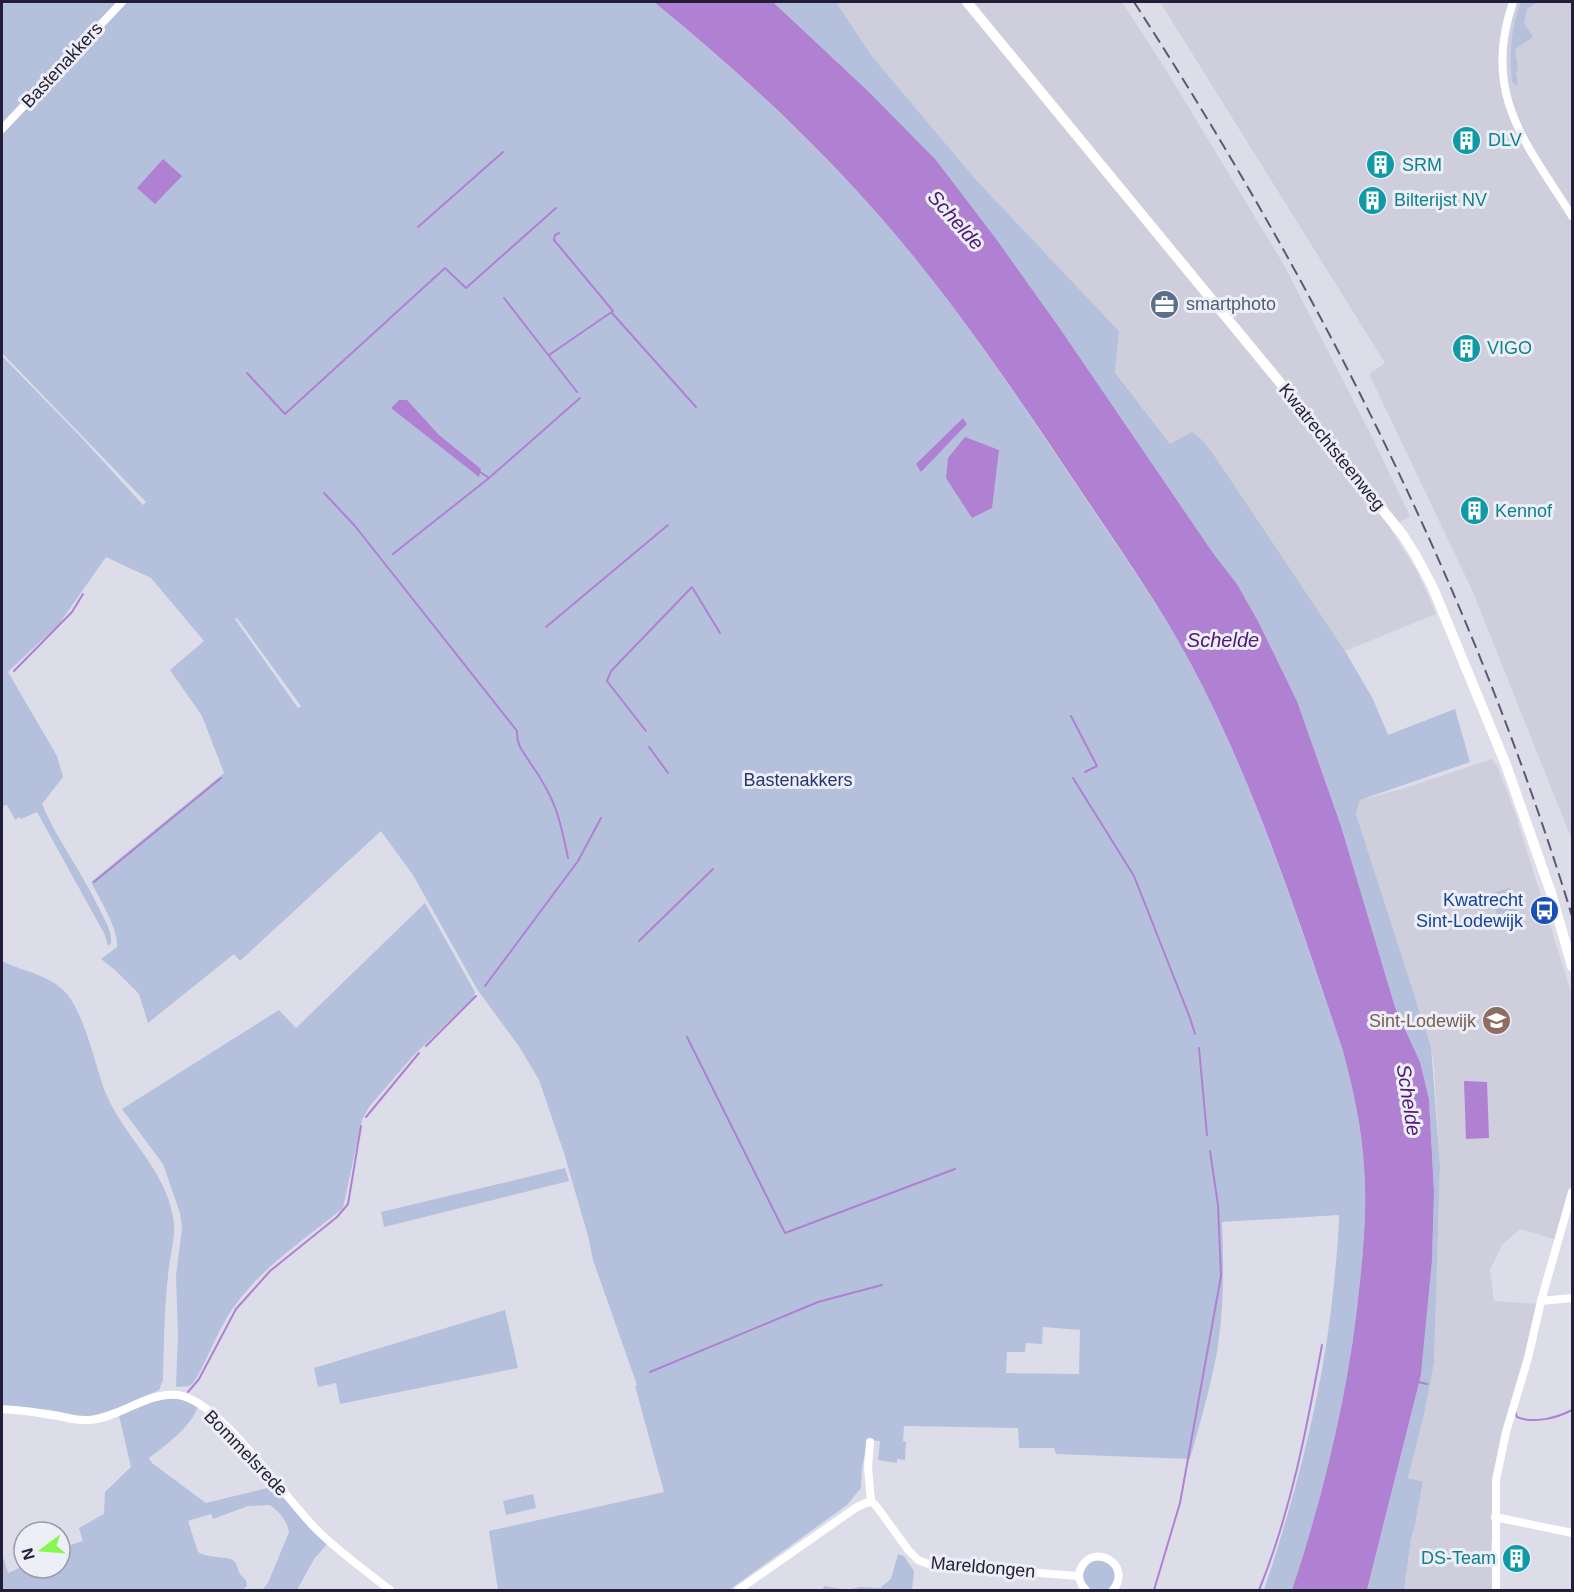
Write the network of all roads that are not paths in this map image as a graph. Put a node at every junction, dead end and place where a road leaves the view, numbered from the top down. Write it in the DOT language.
graph roads {
  1 [pos="122,2"];
  2 [pos="967,2"];
  3 [pos="1513,2"];
  4 [pos="2,129"];
  5 [pos="1572,216"];
  6 [pos="1572,966"];
  7 [pos="1572,1192"];
  8 [pos="1572,1298"];
  9 [pos="1541,1301"];
  10 [pos="2,1409"];
  11 [pos="870,1442"];
  12 [pos="874,1504"];
  13 [pos="1495,1517"];
  14 [pos="1572,1533"];
  15 [pos="1079,1576"];
  16 [pos="390,1590"];
  17 [pos="738,1590"];
  18 [pos="1086,1590"];
  19 [pos="1113,1590"];
  20 [pos="1496,1590"];
  1 -- 4 [label="street, Bastenakkers"];
  2 -- 6 [label="street, Kwatrechtsteenweg"];
  3 -- 5 [label="street"];
  7 -- 9 [label="street"];
  8 -- 9 [label="street"];
  9 -- 13 [label="street"];
  10 -- 16 [label="street, Bommelsrede"];
  11 -- 12 [label="street"];
  12 -- 15 [label="street, Mareldongen"];
  12 -- 17 [label="street"];
  13 -- 14 [label="street"];
  13 -- 20 [label="street"];
  15 -- 18 [label="street"];
  15 -- 19 [label="street"];
}
